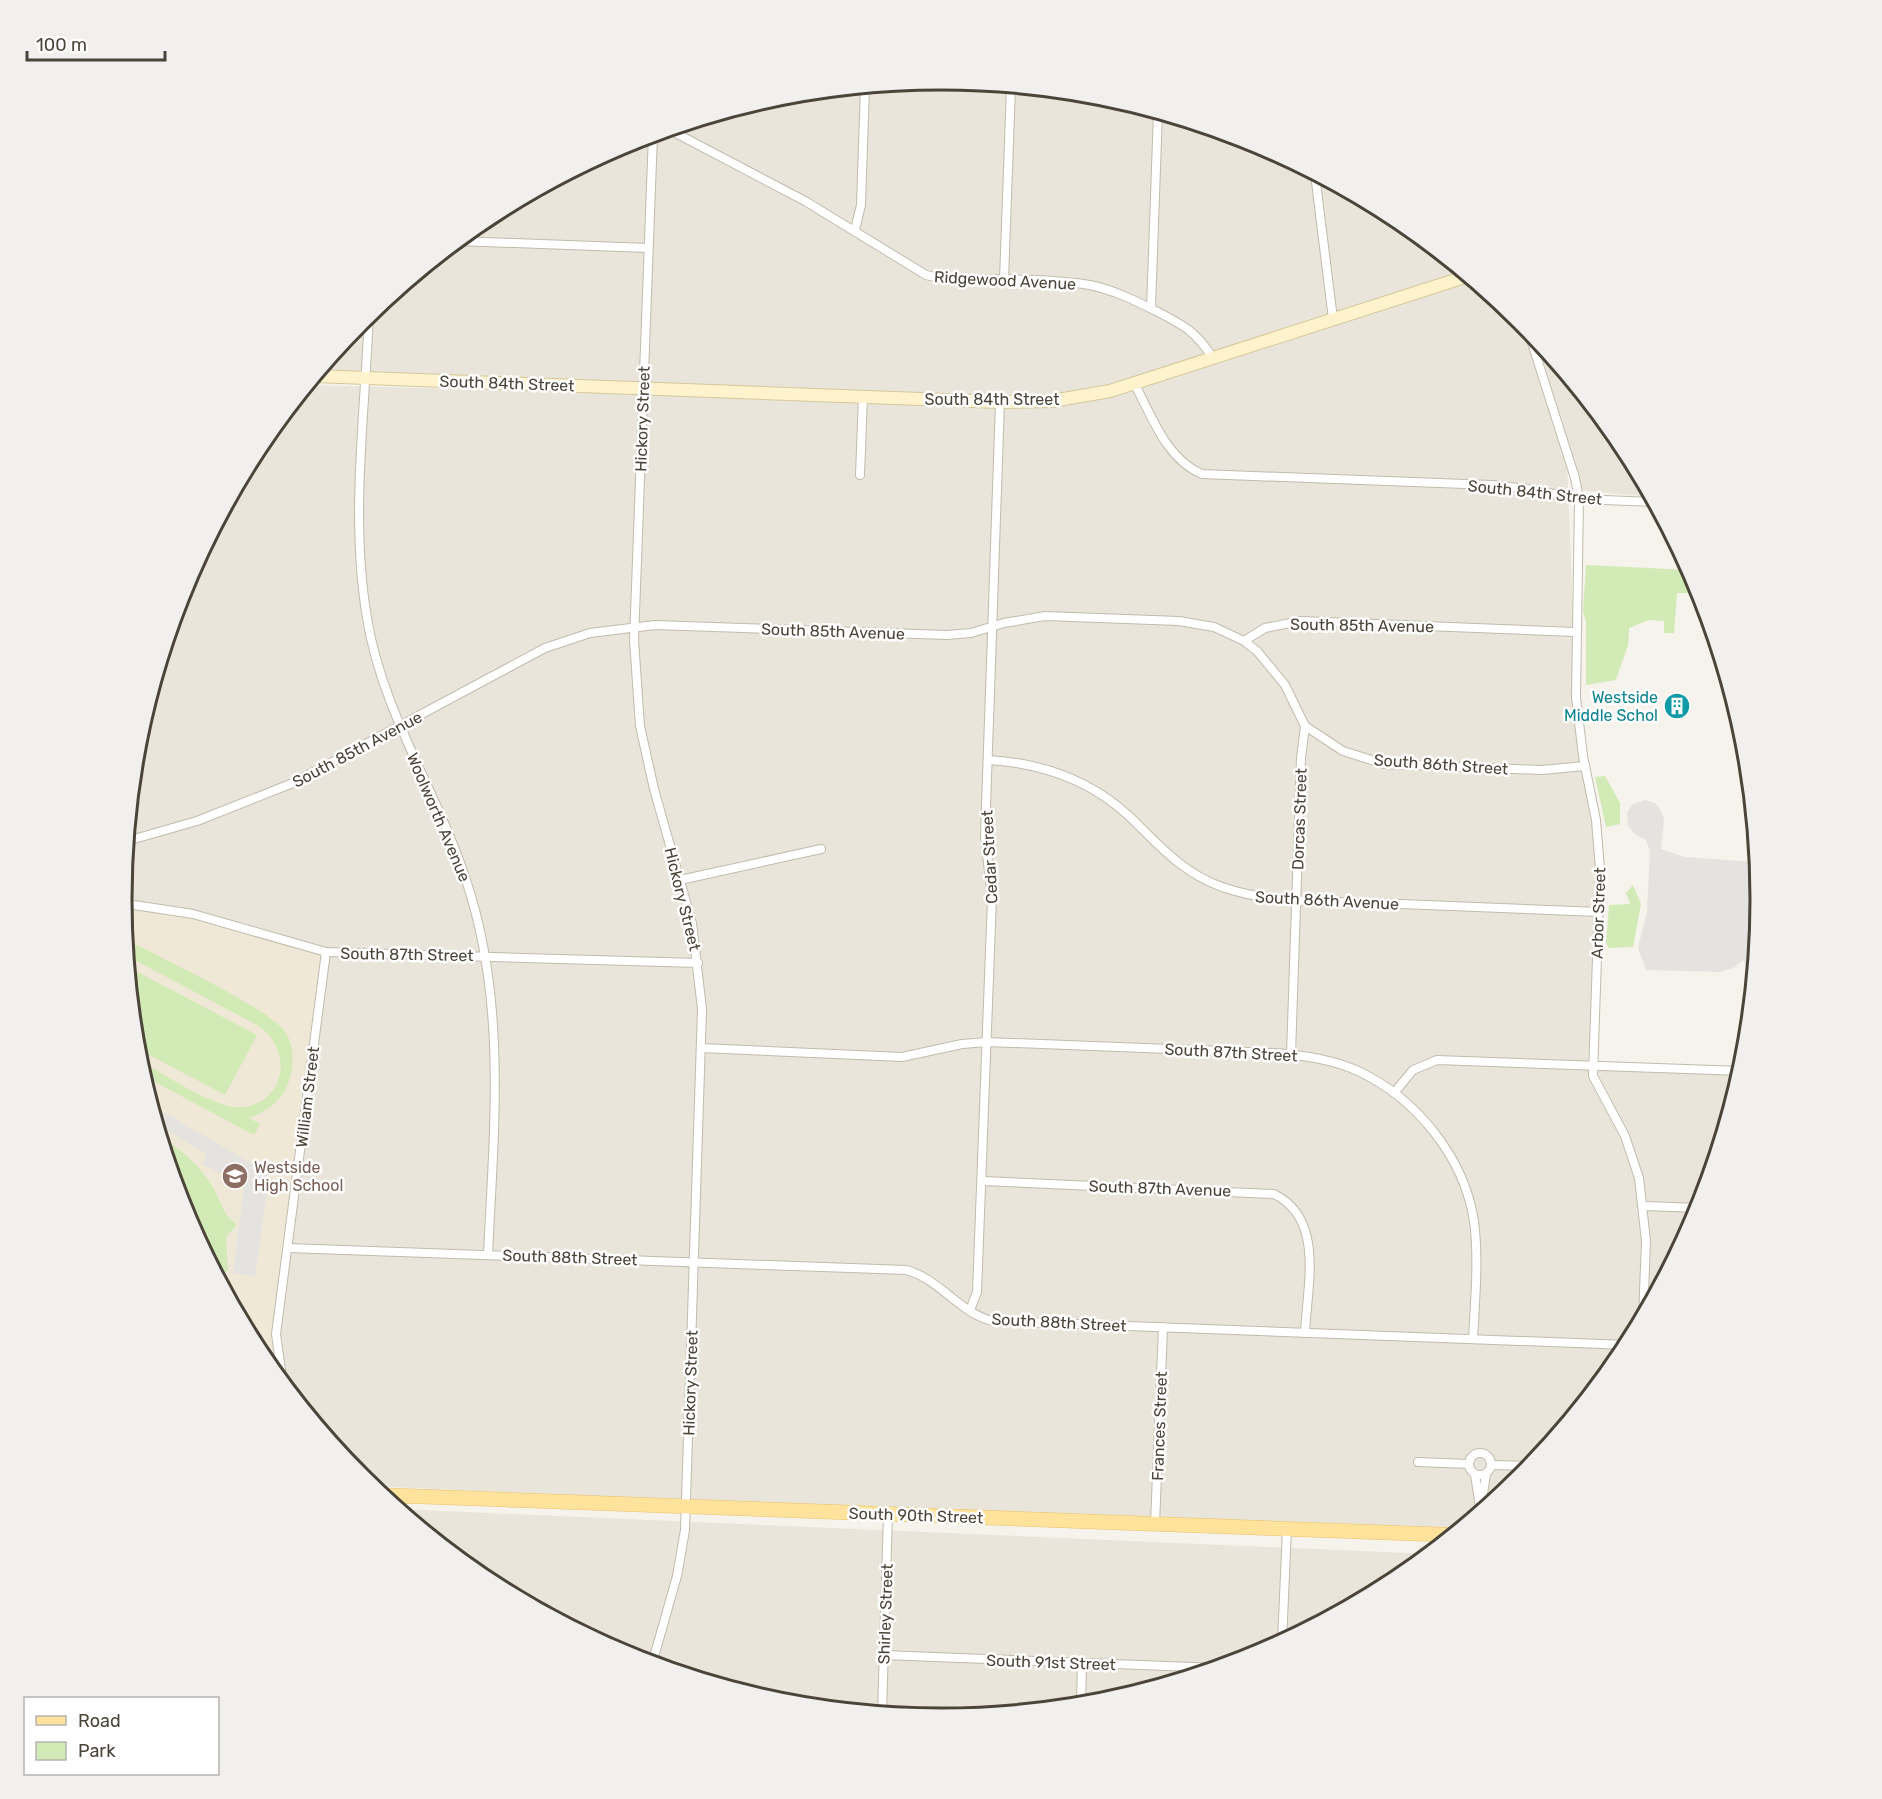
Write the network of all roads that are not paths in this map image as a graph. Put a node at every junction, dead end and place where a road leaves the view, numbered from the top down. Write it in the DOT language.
graph roads {
  1 [pos="865,94"];
  2 [pos="1011,94"];
  3 [pos="1158,120"];
  4 [pos="678,134"];
  5 [pos="653,144"];
  6 [pos="1316,182"];
  7 [pos="855,230"];
  8 [pos="470,241"];
  9 [pos="648,248"];
  10 [pos="1460,279"];
  11 [pos="1004,280"];
  12 [pos="1151,308"];
  13 [pos="1333,319"];
  14 [pos="368,328"];
  15 [pos="1534,349"];
  16 [pos="1213,358"];
  17 [pos="324,376"];
  18 [pos="366,378"];
  19 [pos="1134,383"];
  20 [pos="643,388"];
  21 [pos="863,397"];
  22 [pos="1000,402"];
  23 [pos="860,475"];
  24 [pos="1579,499"];
  25 [pos="1646,502"];
  26 [pos="635,626"];
  27 [pos="992,627"];
  28 [pos="1575,632"];
  29 [pos="1244,641"];
  30 [pos="1305,726"];
  31 [pos="400,727"];
  32 [pos="988,760"];
  33 [pos="1585,766"];
  34 [pos="134,839"];
  35 [pos="821,849"];
  36 [pos="680,880"];
  37 [pos="1296,901"];
  38 [pos="132,905"];
  39 [pos="1599,912"];
  40 [pos="326,952"];
  41 [pos="485,956"];
  42 [pos="698,963"];
  43 [pos="987,1042"];
  44 [pos="701,1048"];
  45 [pos="1291,1054"];
  46 [pos="1592,1065"];
  47 [pos="1732,1071"];
  48 [pos="1394,1093"];
  49 [pos="982,1181"];
  50 [pos="1644,1206"];
  51 [pos="1690,1208"];
  52 [pos="288,1248"];
  53 [pos="488,1254"];
  54 [pos="694,1262"];
  55 [pos="1643,1303"];
  56 [pos="970,1310"];
  57 [pos="1163,1327"];
  58 [pos="1305,1333"];
  59 [pos="1473,1339"];
  60 [pos="1617,1345"];
  61 [pos="280,1366"];
  62 [pos="1418,1462"];
  63 [pos="1469,1464"];
  64 [pos="1492,1465"];
  65 [pos="1518,1466"];
  66 [pos="1486,1474"];
  67 [pos="1475,1475"];
  68 [pos="394,1496"];
  69 [pos="1481,1502"];
  70 [pos="1479,1504"];
  71 [pos="686,1507"];
  72 [pos="888,1514"];
  73 [pos="1155,1524"];
  74 [pos="1287,1529"];
  75 [pos="1443,1535"];
  76 [pos="1282,1633"];
  77 [pos="883,1655"];
  78 [pos="654,1656"];
  79 [pos="1082,1663"];
  80 [pos="1197,1667"];
  81 [pos="1081,1696"];
  82 [pos="882,1706"];
  1 -- 7 [label="street"];
  2 -- 11 [label="street"];
  3 -- 12 [label="street"];
  4 -- 7 [label="street, Ridgewood Avenue"];
  5 -- 9 [label="street, Hickory Street"];
  6 -- 13 [label="street"];
  7 -- 11 [label="street, Ridgewood Avenue"];
  8 -- 9 [label="street"];
  9 -- 20 [label="street, Hickory Street"];
  10 -- 13 [label="main road"];
  11 -- 12 [label="street, Ridgewood Avenue"];
  12 -- 16 [label="street, Ridgewood Avenue"];
  13 -- 16 [label="main road"];
  14 -- 18 [label="street, Woolworth Avenue"];
  15 -- 24 [label="street, Arbor Street"];
  16 -- 19 [label="main road"];
  17 -- 18 [label="main road, South 84th Street"];
  18 -- 20 [label="main road, South 84th Street"];
  18 -- 31 [label="street, Woolworth Avenue"];
  19 -- 22 [label="main road, South 84th Street"];
  19 -- 24 [label="street, South 84th Street"];
  20 -- 21 [label="main road, South 84th Street"];
  20 -- 26 [label="street, Hickory Street"];
  21 -- 22 [label="main road, South 84th Street"];
  21 -- 23 [label="street"];
  22 -- 27 [label="street, Cedar Street"];
  24 -- 25 [label="street, South 84th Street"];
  24 -- 28 [label="street, Arbor Street"];
  26 -- 27 [label="street, South 85th Avenue"];
  26 -- 31 [label="street, South 85th Avenue"];
  26 -- 36 [label="street, Hickory Street"];
  27 -- 29 [label="street, South 85th Avenue"];
  27 -- 32 [label="street, Cedar Street"];
  28 -- 29 [label="street, South 85th Avenue"];
  28 -- 33 [label="street, Arbor Street"];
  29 -- 30 [label="street"];
  30 -- 33 [label="street, South 86th Street"];
  30 -- 37 [label="street, Dorcas Street"];
  31 -- 34 [label="street, South 85th Avenue"];
  31 -- 41 [label="street, Woolworth Avenue"];
  32 -- 37 [label="street, South 86th Avenue"];
  32 -- 43 [label="street, Cedar Street"];
  33 -- 39 [label="street, Arbor Street"];
  35 -- 36 [label="street"];
  36 -- 42 [label="street, Hickory Street"];
  37 -- 39 [label="street, South 86th Avenue"];
  37 -- 45 [label="street, Dorcas Street"];
  38 -- 40 [label="street, South 87th Street"];
  39 -- 46 [label="street, Arbor Street"];
  40 -- 41 [label="street, South 87th Street"];
  40 -- 52 [label="street, William Street"];
  41 -- 42 [label="street, South 87th Street"];
  41 -- 53 [label="street, Woolworth Avenue"];
  42 -- 44 [label="street, Hickory Street"];
  43 -- 44 [label="street, South 87th Street"];
  43 -- 45 [label="street, South 87th Street"];
  43 -- 49 [label="street, Cedar Street"];
  44 -- 54 [label="street, Hickory Street"];
  45 -- 48 [label="street, South 87th Street"];
  46 -- 47 [label="street"];
  46 -- 48 [label="street"];
  46 -- 50 [label="street, Arbor Street"];
  48 -- 59 [label="street, South 87th Street"];
  49 -- 56 [label="street, Cedar Street"];
  49 -- 58 [label="street, South 87th Avenue"];
  50 -- 51 [label="street"];
  50 -- 55 [label="street, Arbor Street"];
  52 -- 53 [label="street, South 88th Street"];
  52 -- 61 [label="street, William Street"];
  53 -- 54 [label="street, South 88th Street"];
  54 -- 56 [label="street, South 88th Street"];
  54 -- 71 [label="street, Hickory Street"];
  56 -- 57 [label="street, South 88th Street"];
  57 -- 58 [label="street, South 88th Street"];
  57 -- 73 [label="street, Frances Street"];
  58 -- 59 [label="street, South 88th Street"];
  59 -- 60 [label="street, South 88th Street"];
  62 -- 63 [label="street"];
  63 -- 64 [label="street"];
  63 -- 67 [label="street"];
  64 -- 65 [label="street"];
  64 -- 66 [label="street"];
  66 -- 67 [label="street"];
  66 -- 69 [label="street"];
  67 -- 70 [label="street"];
  68 -- 71 [label="main road, South 90th Street"];
  71 -- 72 [label="main road, South 90th Street"];
  71 -- 78 [label="street, Hickory Street"];
  72 -- 73 [label="main road, South 90th Street"];
  72 -- 77 [label="street, Shirley Street"];
  73 -- 74 [label="main road, South 90th Street"];
  74 -- 75 [label="main road, South 90th Street"];
  74 -- 76 [label="street"];
  77 -- 79 [label="street, South 91st Street"];
  77 -- 82 [label="street, Shirley Street"];
  79 -- 80 [label="street, South 91st Street"];
  79 -- 81 [label="street"];
}
